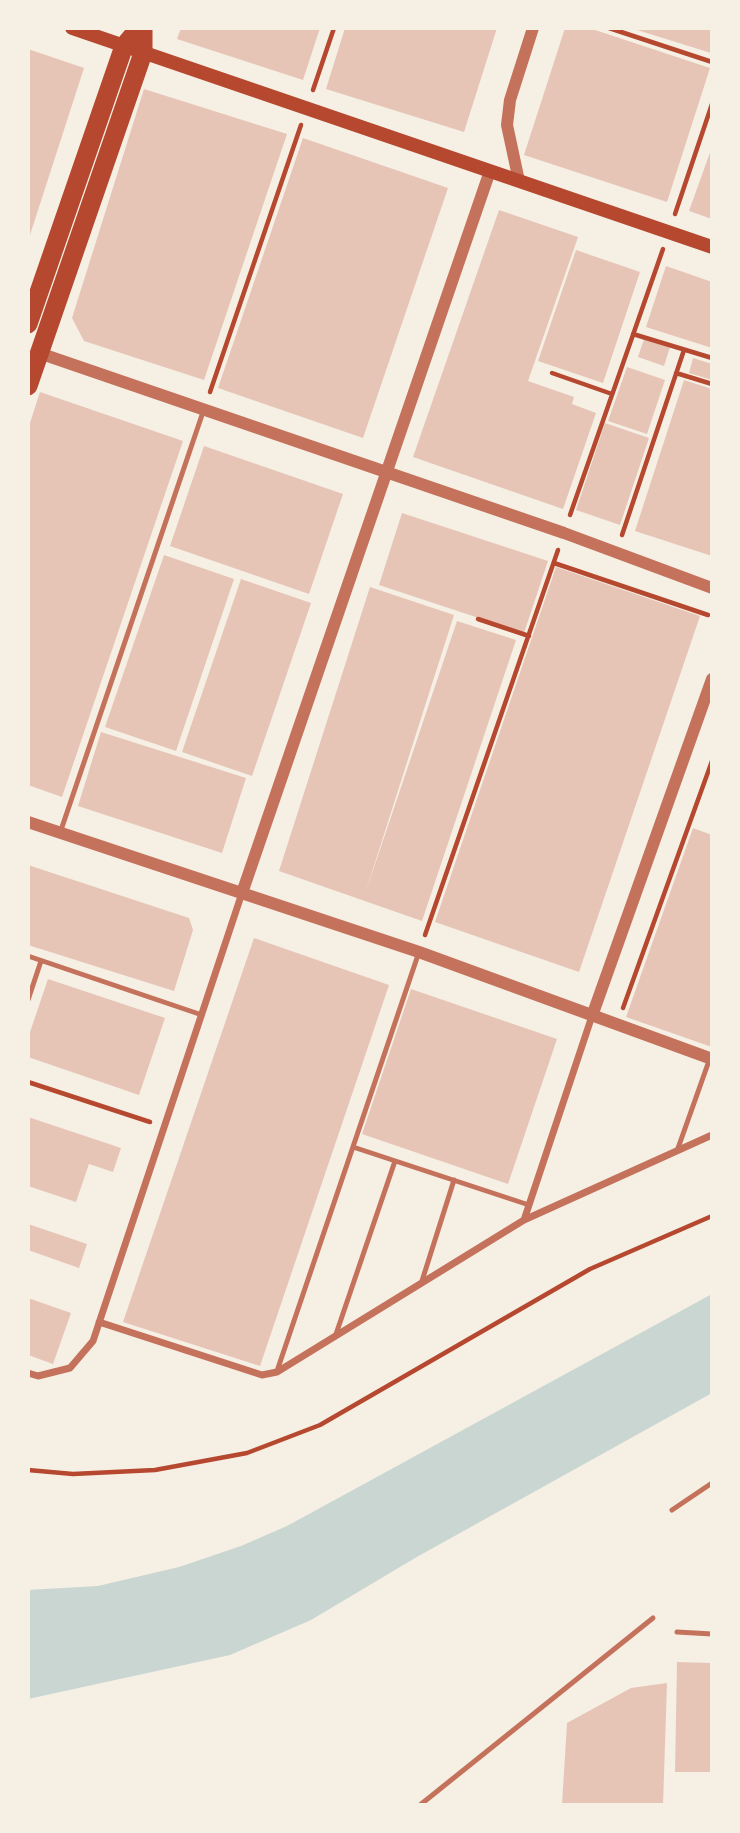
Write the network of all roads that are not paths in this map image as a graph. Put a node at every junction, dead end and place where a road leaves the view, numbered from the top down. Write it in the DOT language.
graph roads {
  1 [pos="72,28"];
  2 [pos="141,28"];
  3 [pos="533,28"];
  4 [pos="124,46"];
  5 [pos="143,53"];
  6 [pos="490,171"];
  7 [pos="519,181"];
  8 [pos="712,247"];
  9 [pos="28,324"];
  10 [pos="39,353"];
  11 [pos="28,386"];
  12 [pos="205,409"];
  13 [pos="387,472"];
  14 [pos="712,588"];
  15 [pos="712,679"];
  16 [pos="28,822"];
  17 [pos="60,833"];
  18 [pos="242,893"];
  19 [pos="419,952"];
  20 [pos="28,956"];
  21 [pos="41,961"];
  22 [pos="28,1000"];
  23 [pos="202,1015"];
  24 [pos="592,1016"];
  25 [pos="711,1058"];
  26 [pos="712,1135"];
  27 [pos="353,1147"];
  28 [pos="677,1151"];
  29 [pos="395,1161"];
  30 [pos="454,1181"];
  31 [pos="529,1205"];
  32 [pos="524,1220"];
  33 [pos="421,1284"];
  34 [pos="99,1322"];
  35 [pos="335,1337"];
  36 [pos="277,1372"];
  37 [pos="28,1373"];
  38 [pos="712,1483"];
  39 [pos="672,1510"];
  40 [pos="653,1618"];
  41 [pos="677,1632"];
  42 [pos="712,1634"];
  43 [pos="420,1805"];
  1 -- 4 [label="main road"];
  2 -- 4 [label="highway"];
  2 -- 5 [label="highway"];
  3 -- 7 [label="street"];
  4 -- 5 [label="main road"];
  4 -- 9 [label="highway"];
  5 -- 6 [label="main road"];
  5 -- 10 [label="highway"];
  6 -- 7 [label="main road"];
  6 -- 13 [label="street"];
  7 -- 8 [label="main road"];
  10 -- 11 [label="highway"];
  10 -- 12 [label="street"];
  12 -- 13 [label="street"];
  12 -- 17 [label="lane"];
  13 -- 14 [label="street"];
  13 -- 18 [label="street"];
  15 -- 24 [label="street"];
  16 -- 17 [label="street"];
  17 -- 18 [label="street"];
  18 -- 19 [label="street"];
  18 -- 23 [label="street"];
  19 -- 24 [label="street"];
  19 -- 27 [label="lane"];
  20 -- 21 [label="lane"];
  21 -- 22 [label="lane"];
  21 -- 23 [label="lane"];
  23 -- 34 [label="street"];
  24 -- 25 [label="street"];
  24 -- 31 [label="street"];
  25 -- 28 [label="lane"];
  26 -- 28 [label="street"];
  27 -- 29 [label="lane"];
  27 -- 36 [label="lane"];
  28 -- 32 [label="street"];
  29 -- 30 [label="lane"];
  29 -- 35 [label="lane"];
  30 -- 31 [label="lane"];
  30 -- 33 [label="lane"];
  31 -- 32 [label="street"];
  32 -- 33 [label="street"];
  33 -- 35 [label="street"];
  34 -- 36 [label="street"];
  34 -- 37 [label="street"];
  35 -- 36 [label="street"];
  38 -- 39 [label="lane"];
  40 -- 43 [label="lane"];
  41 -- 42 [label="lane"];
}
